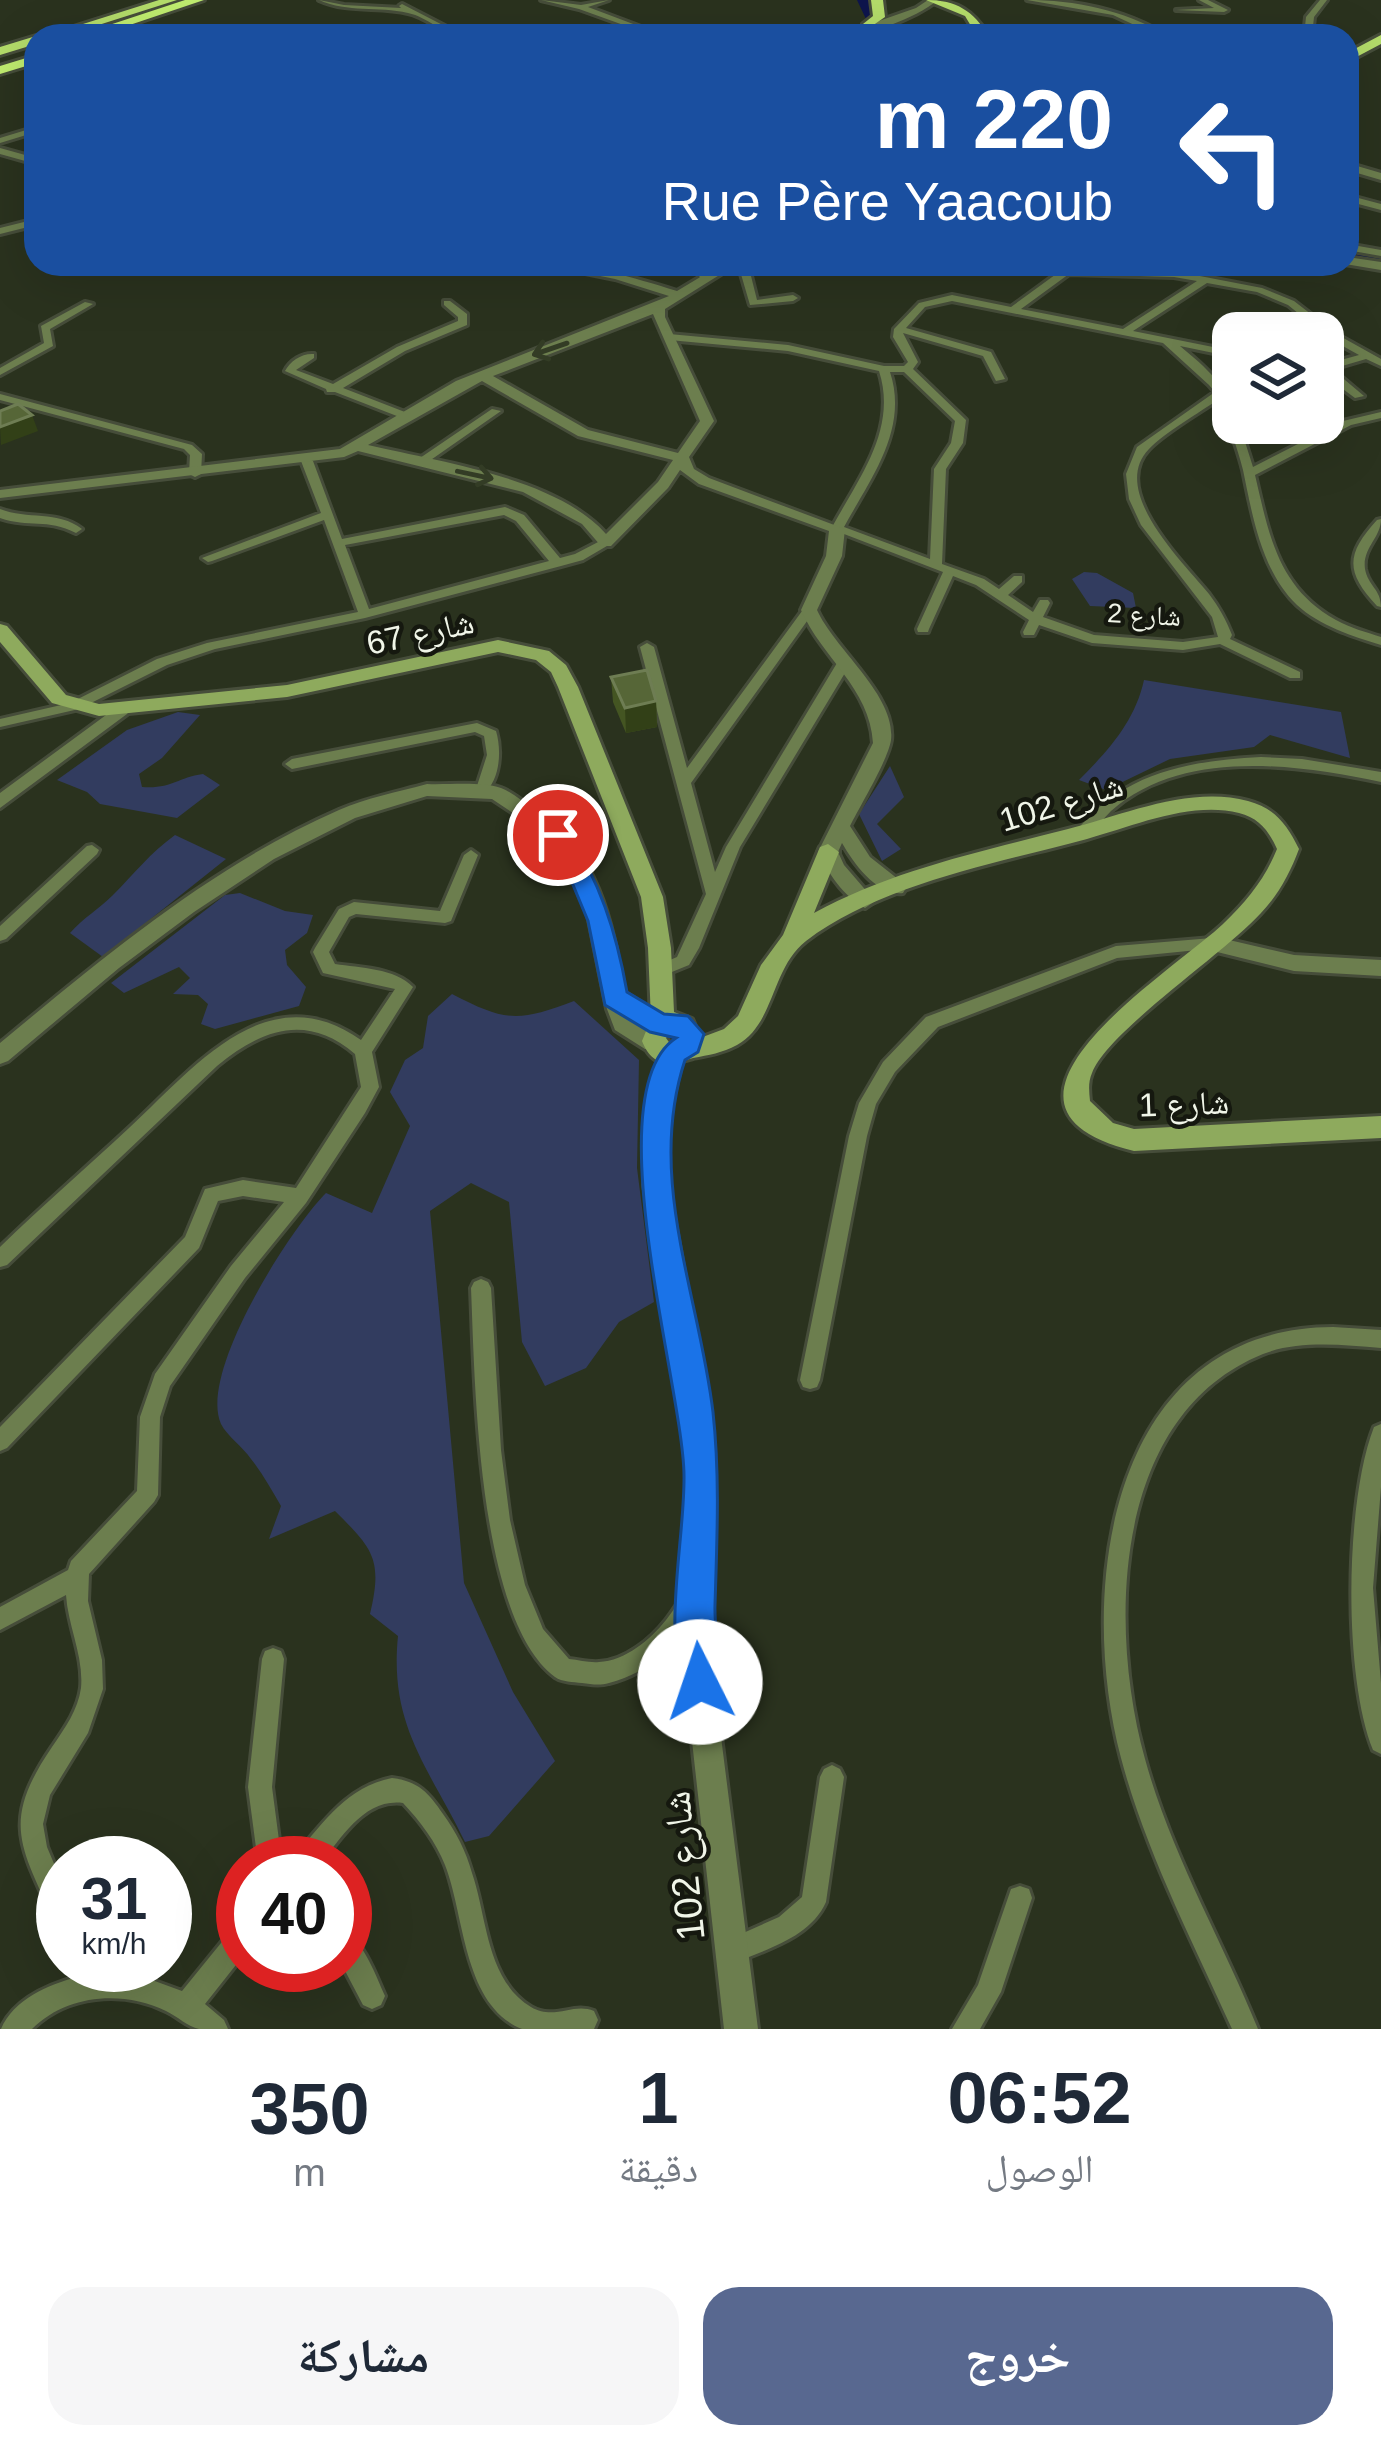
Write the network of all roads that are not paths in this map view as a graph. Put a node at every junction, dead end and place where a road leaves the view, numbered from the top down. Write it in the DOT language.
graph roads {
  1 [pos="171,0"];
  2 [pos="322,0"];
  3 [pos="391,0"];
  4 [pos="544,0"];
  5 [pos="606,0"];
  6 [pos="934,0"];
  7 [pos="952,0"];
  8 [pos="966,0"];
  9 [pos="1030,0"];
  10 [pos="1202,0"];
  11 [pos="204,2"];
  12 [pos="1180,5"];
  13 [pos="580,7"];
  14 [pos="982,7"];
  15 [pos="410,11"];
  16 [pos="91,24"];
  17 [pos="125,24"];
  18 [pos="156,24"];
  19 [pos="436,24"];
  20 [pos="627,24"];
  21 [pos="876,24"];
  22 [pos="975,24"];
  23 [pos="987,24"];
  24 [pos="1138,24"];
  25 [pos="617,276"];
  26 [pos="696,276"];
  27 [pos="746,276"];
  28 [pos="1060,276"];
  29 [pos="1173,276"];
  30 [pos="1207,279"];
  31 [pos="675,294"];
  32 [pos="793,298"];
  33 [pos="447,303"];
  34 [pos="88,304"];
  35 [pos="659,307"];
  36 [pos="1013,310"];
  37 [pos="898,329"];
  38 [pos="1125,332"];
  39 [pos="1159,337"];
  40 [pos="669,338"];
  41 [pos="1212,349"];
  42 [pos="310,356"];
  43 [pos="1366,356"];
  44 [pos="1381,363"];
  45 [pos="884,369"];
  46 [pos="907,369"];
  47 [pos="0,372"];
  48 [pos="482,375"];
  49 [pos="1000,379"];
  50 [pos="1212,382"];
  51 [pos="331,390"];
  52 [pos="1344,392"];
  53 [pos="1359,396"];
  54 [pos="0,397"];
  55 [pos="1212,399"];
  56 [pos="1381,406"];
  57 [pos="496,411"];
  58 [pos="1381,415"];
  59 [pos="406,416"];
  60 [pos="376,437"];
  61 [pos="1237,444"];
  62 [pos="361,447"];
  63 [pos="389,452"];
  64 [pos="683,458"];
  65 [pos="307,461"];
  66 [pos="422,462"];
  67 [pos="195,474"];
  68 [pos="1247,475"];
  69 [pos="0,494"];
  70 [pos="0,513"];
  71 [pos="327,515"];
  72 [pos="1381,523"];
  73 [pos="76,529"];
  74 [pos="837,529"];
  75 [pos="338,543"];
  76 [pos="606,543"];
  77 [pos="208,558"];
  78 [pos="556,563"];
  79 [pos="943,568"];
  80 [pos="1018,579"];
  81 [pos="1000,595"];
  82 [pos="1044,603"];
  83 [pos="1381,603"];
  84 [pos="809,610"];
  85 [pos="365,614"];
  86 [pos="1032,626"];
  87 [pos="922,629"];
  88 [pos="0,630"];
  89 [pos="1222,640"];
  90 [pos="1381,641"];
  91 [pos="646,647"];
  92 [pos="844,662"];
  93 [pos="1295,674"];
  94 [pos="74,706"];
  95 [pos="121,710"];
  96 [pos="0,723"];
  97 [pos="292,764"];
  98 [pos="1381,777"];
  99 [pos="683,783"];
  100 [pos="483,789"];
  101 [pos="0,802"];
  102 [pos="841,827"];
  103 [pos="1080,835"];
  104 [pos="92,850"];
  105 [pos="828,853"];
  106 [pos="471,855"];
  107 [pos="896,888"];
  108 [pos="713,894"];
  109 [pos="865,902"];
  110 [pos="0,935"];
  111 [pos="793,938"];
  112 [pos="1212,944"];
  113 [pos="1381,968"];
  114 [pos="662,972"];
  115 [pos="670,1035"];
  116 [pos="363,1052"];
  117 [pos="0,1055"];
  118 [pos="1381,1127"];
  119 [pos="300,1197"];
  120 [pos="0,1259"];
  121 [pos="481,1288"];
  122 [pos="1381,1339"];
  123 [pos="810,1380"];
  124 [pos="1381,1434"];
  125 [pos="0,1441"];
  126 [pos="1377,1465"];
  127 [pos="77,1577"];
  128 [pos="696,1596"];
  129 [pos="0,1619"];
  130 [pos="273,1659"];
  131 [pos="1381,1742"];
  132 [pos="832,1778"];
  133 [pos="266,1836"];
  134 [pos="330,1836"];
  135 [pos="36,1844"];
  136 [pos="1020,1898"];
  137 [pos="732,1951"];
  138 [pos="216,1970"];
  139 [pos="62,1992"];
  140 [pos="142,1992"];
  141 [pos="370,1992"];
  142 [pos="372,1996"];
  143 [pos="186,2007"];
  144 [pos="585,2020"];
  145 [pos="14,2029"];
  146 [pos="215,2029"];
  147 [pos="741,2029"];
  148 [pos="965,2029"];
  149 [pos="1244,2029"];
  1 -- 16 [label="highway"];
  2 -- 15 [label="street"];
  3 -- 15 [label="street"];
  4 -- 13 [label="street"];
  5 -- 13 [label="street"];
  6 -- 21 [label="street"];
  6 -- 22 [label="highway"];
  7 -- 23 [label="highway"];
  8 -- 14 [label="highway"];
  9 -- 24 [label="street"];
  10 -- 12 [label="street"];
  11 -- 17 [label="highway"];
  11 -- 18 [label="highway"];
  13 -- 20 [label="street"];
  15 -- 19 [label="street"];
  25 -- 31 [label="street"];
  26 -- 31 [label="street"];
  27 -- 32 [label="street"];
  28 -- 36 [label="street"];
  29 -- 30 [label="street"];
  30 -- 38 [label="street"];
  30 -- 43 [label="street"];
  31 -- 35 [label="street"];
  33 -- 51 [label="street"];
  34 -- 47 [label="street"];
  35 -- 40 [label="street"];
  35 -- 48 [label="street, one-way"];
  36 -- 37 [label="street"];
  36 -- 38 [label="street"];
  37 -- 46 [label="street"];
  37 -- 49 [label="street"];
  38 -- 39 [label="street"];
  39 -- 41 [label="street"];
  39 -- 50 [label="street"];
  40 -- 45 [label="street"];
  40 -- 64 [label="street"];
  42 -- 51 [label="street"];
  43 -- 44 [label="street"];
  43 -- 53 [label="street"];
  45 -- 46 [label="street"];
  45 -- 74 [label="street"];
  46 -- 79 [label="street"];
  48 -- 59 [label="street"];
  48 -- 64 [label="street"];
  51 -- 59 [label="street"];
  52 -- 53 [label="street"];
  53 -- 56 [label="street"];
  54 -- 67 [label="street"];
  55 -- 89 [label="street, شارع 2"];
  57 -- 66 [label="street"];
  58 -- 68 [label="street"];
  59 -- 60 [label="street"];
  60 -- 62 [label="street"];
  60 -- 63 [label="street"];
  61 -- 68 [label="street"];
  62 -- 63 [label="street"];
  62 -- 65 [label="street"];
  63 -- 66 [label="street"];
  64 -- 74 [label="street"];
  64 -- 76 [label="street"];
  65 -- 67 [label="street"];
  65 -- 71 [label="street"];
  66 -- 76 [label="street, one-way"];
  67 -- 69 [label="street"];
  68 -- 90 [label="street"];
  70 -- 73 [label="street"];
  71 -- 75 [label="street"];
  71 -- 77 [label="street"];
  72 -- 83 [label="street"];
  74 -- 79 [label="street, شارع 2"];
  74 -- 84 [label="street"];
  75 -- 78 [label="street"];
  75 -- 85 [label="street"];
  76 -- 78 [label="street"];
  78 -- 85 [label="street"];
  79 -- 81 [label="street, شارع 2"];
  79 -- 87 [label="street"];
  80 -- 81 [label="street"];
  81 -- 86 [label="street, شارع 2"];
  82 -- 86 [label="street"];
  84 -- 92 [label="street"];
  84 -- 99 [label="street"];
  85 -- 94 [label="street"];
  86 -- 89 [label="street, شارع 2"];
  88 -- 94 [label="main road"];
  89 -- 93 [label="street"];
  91 -- 99 [label="street"];
  92 -- 102 [label="street"];
  92 -- 108 [label="street"];
  94 -- 95 [label="main road, شارع 67"];
  94 -- 96 [label="street"];
  95 -- 101 [label="street"];
  95 -- 114 [label="main road, شارع 67"];
  97 -- 100 [label="street"];
  98 -- 103 [label="street"];
  99 -- 108 [label="street"];
  100 -- 115 [label="street"];
  100 -- 117 [label="street"];
  102 -- 105 [label="street"];
  102 -- 107 [label="street"];
  103 -- 107 [label="main road, شارع 102"];
  103 -- 112 [label="main road, شارع 102"];
  104 -- 110 [label="street"];
  105 -- 109 [label="street"];
  105 -- 111 [label="main road"];
  106 -- 116 [label="street"];
  107 -- 109 [label="main road, شارع 102"];
  108 -- 114 [label="street"];
  109 -- 111 [label="main road, شارع 102"];
  111 -- 115 [label="main road"];
  112 -- 113 [label="street"];
  112 -- 118 [label="main road, شارع 1"];
  112 -- 123 [label="street"];
  114 -- 115 [label="main road, شارع 67"];
  115 -- 128 [label="street, شارع 102"];
  116 -- 119 [label="street"];
  116 -- 120 [label="street"];
  119 -- 125 [label="street"];
  119 -- 127 [label="street"];
  121 -- 128 [label="street"];
  122 -- 149 [label="street"];
  124 -- 126 [label="street"];
  126 -- 131 [label="street"];
  127 -- 129 [label="street"];
  127 -- 135 [label="street"];
  128 -- 137 [label="street, شارع 102"];
  130 -- 133 [label="street"];
  132 -- 137 [label="street"];
  134 -- 144 [label="street"];
  136 -- 148 [label="street"];
  137 -- 147 [label="street, شارع 102"];
  138 -- 143 [label="street"];
  139 -- 145 [label="street"];
  140 -- 143 [label="street"];
  141 -- 142 [label="street"];
  143 -- 146 [label="street"];
}
